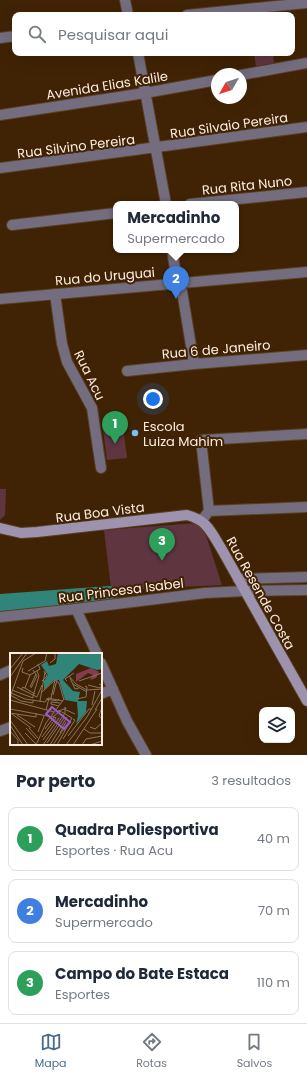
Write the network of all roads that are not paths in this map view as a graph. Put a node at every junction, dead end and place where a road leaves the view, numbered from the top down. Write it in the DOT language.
graph roads {
  1 [pos="125,0"];
  2 [pos="307,3"];
  3 [pos="127,12"];
  4 [pos="217,12"];
  5 [pos="12,36"];
  6 [pos="0,38"];
  7 [pos="139,56"];
  8 [pos="307,63"];
  9 [pos="247,74"];
  10 [pos="211,81"];
  11 [pos="145,93"];
  12 [pos="0,115"];
  13 [pos="307,127"];
  14 [pos="155,148"];
  15 [pos="0,168"];
  16 [pos="307,192"];
  17 [pos="165,201"];
  18 [pos="219,201"];
  19 [pos="113,213"];
  20 [pos="12,225"];
  21 [pos="172,253"];
  22 [pos="307,272"];
  23 [pos="179,282"];
  24 [pos="55,294"];
  25 [pos="0,299"];
  26 [pos="307,355"];
  27 [pos="194,364"];
  28 [pos="126,371"];
  29 [pos="307,434"];
  30 [pos="101,468"];
  31 [pos="307,507"];
  32 [pos="209,511"];
  33 [pos="202,520"];
  34 [pos="0,528"];
  35 [pos="307,577"];
  36 [pos="238,579"];
  37 [pos="307,590"];
  38 [pos="245,591"];
  39 [pos="76,610"];
  40 [pos="0,617"];
  41 [pos="97,653"];
  42 [pos="102,665"];
  43 [pos="10,670"];
  44 [pos="0,675"];
  45 [pos="114,689"];
  46 [pos="102,694"];
  47 [pos="307,701"];
  48 [pos="10,727"];
  49 [pos="0,731"];
  50 [pos="146,755"];
  1 -- 3 [label="street"];
  2 -- 4 [label="street"];
  5 -- 6 [label="street"];
  7 -- 11 [label="street"];
  8 -- 9 [label="street"];
  10 -- 11 [label="street, Avenida Elias Kalile"];
  11 -- 12 [label="street, Avenida Elias Kalile"];
  11 -- 14 [label="street"];
  13 -- 14 [label="street, Rua Silvaio Pereira"];
  14 -- 15 [label="street, Rua Silvino Pereira"];
  14 -- 17 [label="street"];
  16 -- 18 [label="street, Rua Rita Nuno"];
  19 -- 20 [label="street"];
  21 -- 23 [label="street"];
  22 -- 23 [label="street, Rua do Uruguai"];
  23 -- 24 [label="street, Rua do Uruguai"];
  23 -- 27 [label="street"];
  24 -- 25 [label="street, Rua do Uruguai"];
  24 -- 30 [label="street, Rua Acu"];
  26 -- 27 [label="street, Rua 6 de Janeiro"];
  27 -- 28 [label="street, Rua 6 de Janeiro"];
  29 -- 32 [label="street"];
  31 -- 32 [label="street"];
  32 -- 33 [label="street"];
  33 -- 34 [label="main road, Rua Boa Vista"];
  33 -- 36 [label="main road, Rua Resende Costa"];
  35 -- 36 [label="street"];
  36 -- 38 [label="main road, Rua Resende Costa"];
  37 -- 38 [label="street, Rua Princesa Isabel"];
  38 -- 39 [label="street, Rua Princesa Isabel"];
  38 -- 47 [label="main road, Rua Resende Costa"];
  39 -- 40 [label="street, Rua Princesa Isabel"];
  39 -- 41 [label="street"];
  42 -- 45 [label="street"];
  43 -- 44 [label="street"];
  45 -- 46 [label="street"];
  45 -- 50 [label="street"];
  48 -- 49 [label="street"];
}
